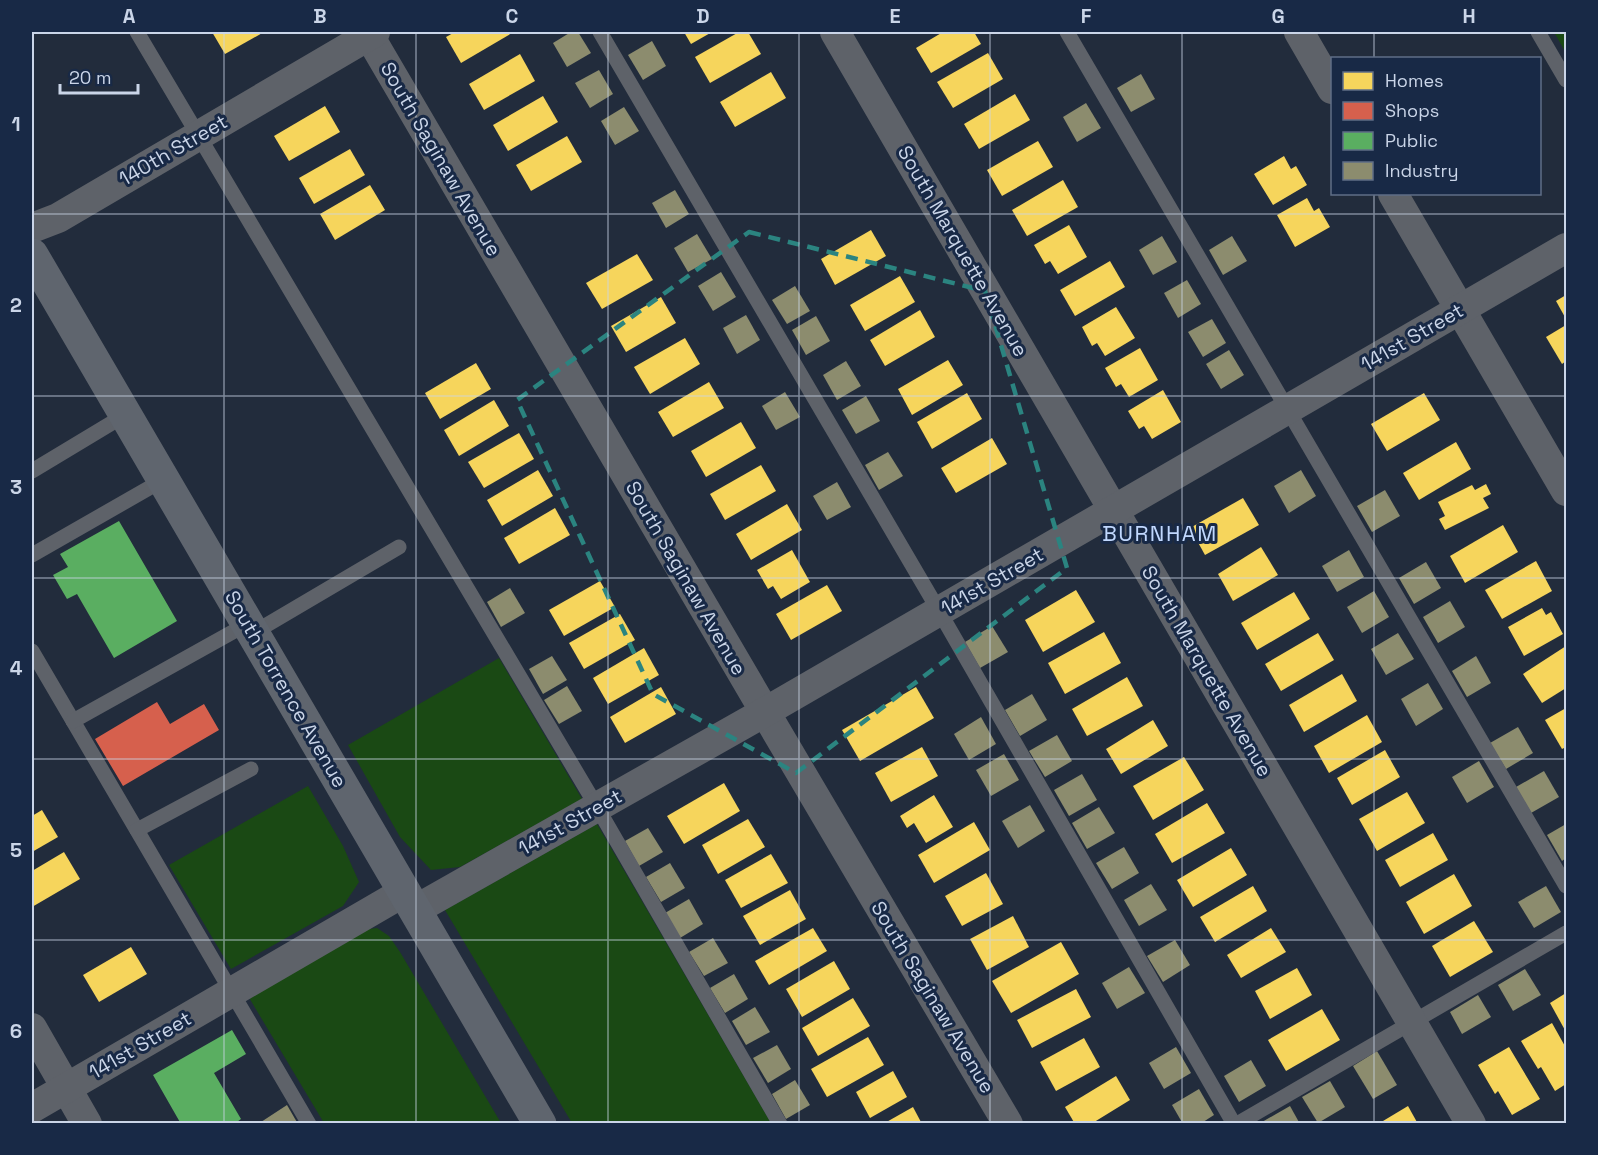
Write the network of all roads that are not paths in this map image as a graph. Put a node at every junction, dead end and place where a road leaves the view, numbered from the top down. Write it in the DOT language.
graph roads {
  1 [pos="137,32"];
  2 [pos="600,32"];
  3 [pos="835,32"];
  4 [pos="1067,32"];
  5 [pos="1299,32"];
  6 [pos="1538,32"];
  7 [pos="370,33"];
  8 [pos="1566,80"];
  9 [pos="1331,87"];
  10 [pos="199,135"];
  11 [pos="1394,195"];
  12 [pos="32,228"];
  13 [pos="1566,248"];
  14 [pos="32,255"];
  15 [pos="1461,310"];
  16 [pos="1288,409"];
  17 [pos="125,415"];
  18 [pos="32,471"];
  19 [pos="163,480"];
  20 [pos="1566,492"];
  21 [pos="1114,510"];
  22 [pos="399,547"];
  23 [pos="32,555"];
  24 [pos="939,611"];
  25 [pos="250,628"];
  26 [pos="32,651"];
  27 [pos="765,712"];
  28 [pos="73,721"];
  29 [pos="251,769"];
  30 [pos="597,807"];
  31 [pos="136,830"];
  32 [pos="1566,886"];
  33 [pos="410,901"];
  34 [pos="1566,933"];
  35 [pos="231,991"];
  36 [pos="1413,1022"];
  37 [pos="32,1028"];
  38 [pos="66,1088"];
  39 [pos="32,1108"];
  40 [pos="87,1124"];
  41 [pos="309,1124"];
  42 [pos="540,1124"];
  43 [pos="780,1124"];
  44 [pos="1008,1124"];
  45 [pos="1236,1124"];
  46 [pos="1471,1124"];
  1 -- 10 [label="lane"];
  2 -- 24 [label="lane"];
  3 -- 21 [label="street, South Marquette Avenue"];
  4 -- 16 [label="lane"];
  5 -- 9 [label="street"];
  6 -- 8 [label="lane"];
  7 -- 10 [label="street, 140th Street"];
  7 -- 27 [label="street, South Saginaw Avenue"];
  10 -- 12 [label="street, 140th Street"];
  10 -- 30 [label="lane"];
  11 -- 15 [label="street"];
  13 -- 15 [label="street, 141st Street"];
  14 -- 17 [label="main road, South Torrence Avenue"];
  15 -- 16 [label="street, 141st Street"];
  15 -- 20 [label="street"];
  16 -- 21 [label="street, 141st Street"];
  16 -- 32 [label="lane"];
  17 -- 18 [label="lane"];
  17 -- 19 [label="main road, South Torrence Avenue"];
  19 -- 23 [label="lane"];
  19 -- 25 [label="main road, South Torrence Avenue"];
  21 -- 24 [label="street, 141st Street"];
  21 -- 36 [label="street, South Marquette Avenue"];
  22 -- 25 [label="lane"];
  24 -- 27 [label="street, 141st Street"];
  24 -- 45 [label="lane"];
  25 -- 28 [label="lane"];
  25 -- 33 [label="main road, South Torrence Avenue"];
  26 -- 28 [label="lane"];
  27 -- 30 [label="street, 141st Street"];
  27 -- 44 [label="street, South Saginaw Avenue"];
  28 -- 31 [label="lane"];
  29 -- 31 [label="lane"];
  30 -- 33 [label="street, 141st Street"];
  30 -- 43 [label="lane"];
  31 -- 35 [label="lane"];
  33 -- 35 [label="street, 141st Street"];
  33 -- 42 [label="main road, South Torrence Avenue"];
  34 -- 36 [label="lane"];
  35 -- 38 [label="street, 141st Street"];
  35 -- 41 [label="lane"];
  36 -- 45 [label="lane"];
  36 -- 46 [label="street, South Marquette Avenue"];
  37 -- 38 [label="street"];
  38 -- 39 [label="street, 141st Street"];
  38 -- 40 [label="street"];
}
